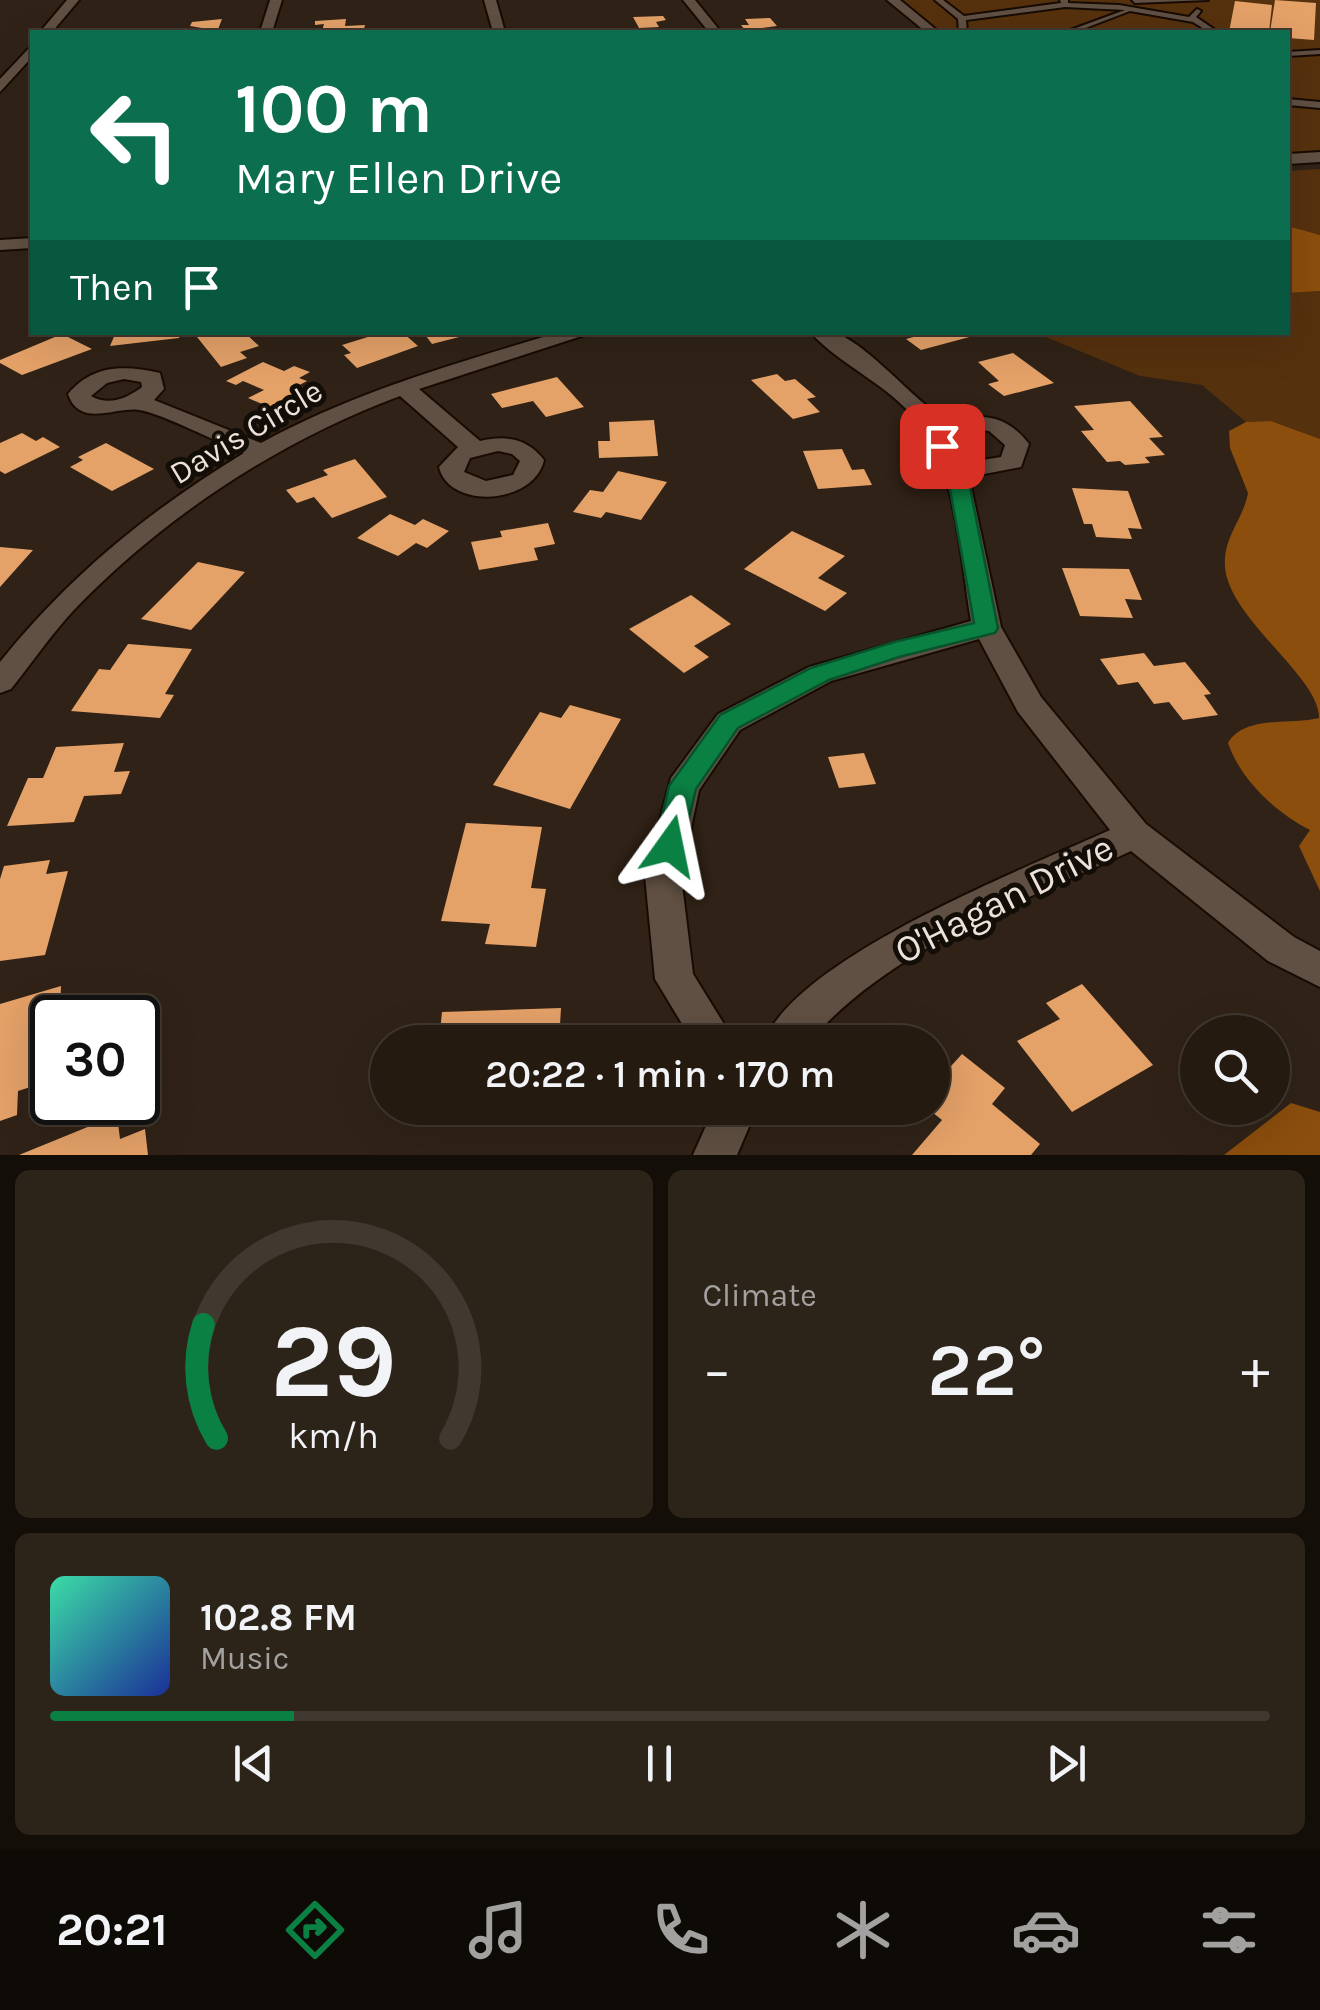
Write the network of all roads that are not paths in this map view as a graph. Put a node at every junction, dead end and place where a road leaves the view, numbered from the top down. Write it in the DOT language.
graph roads {
  1 [pos="73,0"];
  2 [pos="276,0"];
  3 [pos="490,0"];
  4 [pos="689,0"];
  5 [pos="892,0"];
  6 [pos="939,0"];
  7 [pos="1206,0"];
  8 [pos="1064,3"];
  9 [pos="1089,6"];
  10 [pos="1130,9"];
  11 [pos="962,18"];
  12 [pos="1195,20"];
  13 [pos="48,30"];
  14 [pos="267,30"];
  15 [pos="499,30"];
  16 [pos="714,30"];
  17 [pos="930,30"];
  18 [pos="963,30"];
  19 [pos="1073,30"];
  20 [pos="1209,30"];
  21 [pos="1318,50"];
  22 [pos="30,51"];
  23 [pos="1290,54"];
  24 [pos="0,88"];
  25 [pos="1290,102"];
  26 [pos="1320,105"];
  27 [pos="1320,157"];
  28 [pos="1290,159"];
  29 [pos="30,242"];
  30 [pos="0,245"];
  31 [pos="574,335"];
  32 [pos="824,335"];
  33 [pos="404,388"];
  34 [pos="138,400"];
  35 [pos="928,420"];
  36 [pos="473,448"];
  37 [pos="264,452"];
  38 [pos="955,472"];
  39 [pos="986,628"];
  40 [pos="0,682"];
  41 [pos="1134,834"];
  42 [pos="1320,970"];
  43 [pos="704,1025"];
  44 [pos="799,1025"];
  45 [pos="728,1125"];
  46 [pos="715,1155"];
  1 -- 13 [label="street"];
  2 -- 14 [label="street"];
  3 -- 15 [label="street"];
  4 -- 16 [label="street"];
  5 -- 17 [label="street"];
  6 -- 11 [label="lane"];
  7 -- 9 [label="lane"];
  7 -- 12 [label="lane"];
  8 -- 9 [label="lane"];
  8 -- 11 [label="lane"];
  9 -- 10 [label="lane"];
  10 -- 12 [label="lane"];
  10 -- 19 [label="lane"];
  11 -- 18 [label="lane"];
  12 -- 20 [label="lane"];
  21 -- 23 [label="lane"];
  22 -- 24 [label="street"];
  25 -- 26 [label="lane"];
  27 -- 28 [label="street"];
  29 -- 30 [label="street"];
  31 -- 33 [label="street, Davis Circle"];
  32 -- 35 [label="street"];
  33 -- 36 [label="street"];
  33 -- 37 [label="street, Davis Circle"];
  34 -- 37 [label="street"];
  35 -- 38 [label="street"];
  35 -- 38 [label="street"];
  37 -- 40 [label="street, Davis Circle"];
  38 -- 39 [label="street"];
  39 -- 41 [label="street"];
  39 -- 43 [label="street"];
  41 -- 42 [label="street"];
  41 -- 44 [label="street, O'Hagan Drive"];
  45 -- 46 [label="street"];
}
